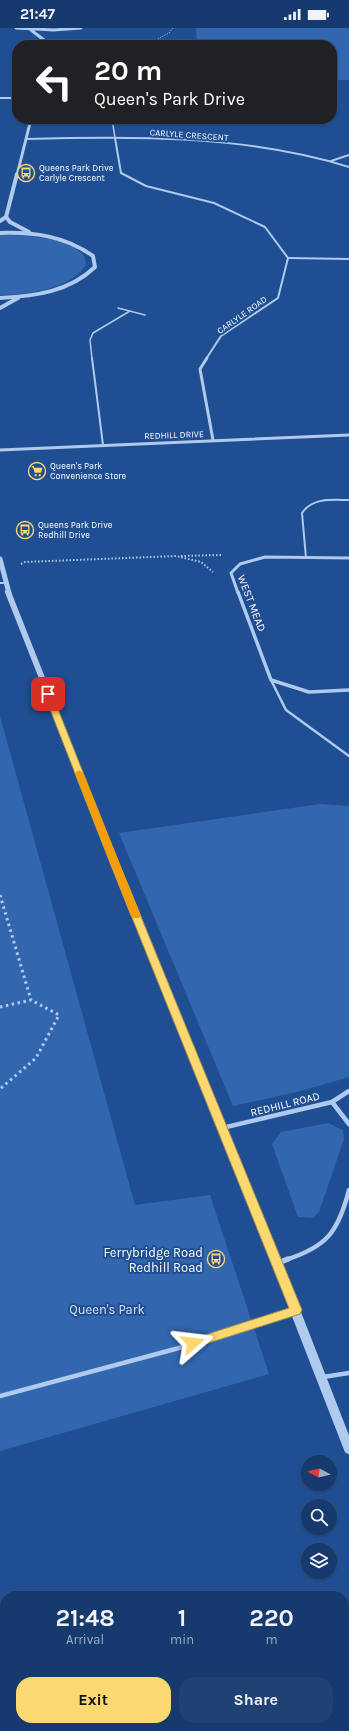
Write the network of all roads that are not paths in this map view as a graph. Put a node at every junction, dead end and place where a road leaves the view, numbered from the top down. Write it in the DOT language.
graph roads {
  1 [pos="16,28"];
  2 [pos="81,28"];
  3 [pos="28,29"];
  4 [pos="66,29"];
  5 [pos="54,34"];
  6 [pos="48,38"];
  7 [pos="44,40"];
  8 [pos="0,98"];
  9 [pos="12,98"];
  10 [pos="30,124"];
  11 [pos="113,124"];
  12 [pos="115,138"];
  13 [pos="26,139"];
  14 [pos="349,155"];
  15 [pos="331,161"];
  16 [pos="349,167"];
  17 [pos="6,217"];
  18 [pos="0,221"];
  19 [pos="0,233"];
  20 [pos="36,234"];
  21 [pos="288,258"];
  22 [pos="349,259"];
  23 [pos="20,297"];
  24 [pos="0,298"];
  25 [pos="0,308"];
  26 [pos="118,308"];
  27 [pos="130,311"];
  28 [pos="145,315"];
  29 [pos="349,435"];
  30 [pos="213,440"];
  31 [pos="103,445"];
  32 [pos="0,450"];
  33 [pos="349,500"];
  34 [pos="306,558"];
  35 [pos="349,558"];
  36 [pos="0,559"];
  37 [pos="3,580"];
  38 [pos="271,680"];
  39 [pos="349,690"];
  40 [pos="349,756"];
  41 [pos="349,1091"];
  42 [pos="332,1102"];
  43 [pos="349,1124"];
  44 [pos="222,1128"];
  45 [pos="349,1190"];
  46 [pos="278,1263"];
  47 [pos="296,1310"];
  48 [pos="349,1373"];
  49 [pos="322,1377"];
  50 [pos="0,1396"];
  51 [pos="349,1449"];
  1 -- 3 [label="street"];
  2 -- 4 [label="street"];
  3 -- 4 [label="street"];
  3 -- 7 [label="street"];
  4 -- 5 [label="street"];
  6 -- 7 [label="street"];
  8 -- 9 [label="street"];
  10 -- 13 [label="street"];
  11 -- 12 [label="lane"];
  12 -- 13 [label="street, CARLYLE CRESCENT"];
  12 -- 15 [label="street, CARLYLE CRESCENT"];
  12 -- 21 [label="street"];
  13 -- 17 [label="street"];
  14 -- 15 [label="street"];
  15 -- 16 [label="street, CARLYLE CRESCENT"];
  17 -- 18 [label="street"];
  17 -- 20 [label="street"];
  19 -- 20 [label="street"];
  20 -- 23 [label="street"];
  21 -- 22 [label="street"];
  21 -- 30 [label="street, CARLYLE ROAD"];
  23 -- 24 [label="street"];
  23 -- 25 [label="street"];
  26 -- 27 [label="lane"];
  27 -- 28 [label="lane"];
  27 -- 31 [label="lane"];
  29 -- 30 [label="street, REDHILL DRIVE"];
  30 -- 31 [label="street, REDHILL DRIVE"];
  31 -- 32 [label="street, REDHILL DRIVE"];
  33 -- 34 [label="lane"];
  34 -- 35 [label="street, WEST MEAD"];
  34 -- 38 [label="street, WEST MEAD"];
  36 -- 37 [label="street"];
  37 -- 44 [label="street"];
  38 -- 39 [label="street"];
  38 -- 40 [label="lane"];
  41 -- 42 [label="street, REDHILL ROAD"];
  42 -- 43 [label="street"];
  42 -- 44 [label="street, REDHILL ROAD"];
  44 -- 46 [label="street"];
  45 -- 46 [label="street"];
  46 -- 47 [label="street"];
  47 -- 49 [label="street"];
  47 -- 50 [label="lane"];
  48 -- 49 [label="lane"];
  49 -- 51 [label="street"];
}
